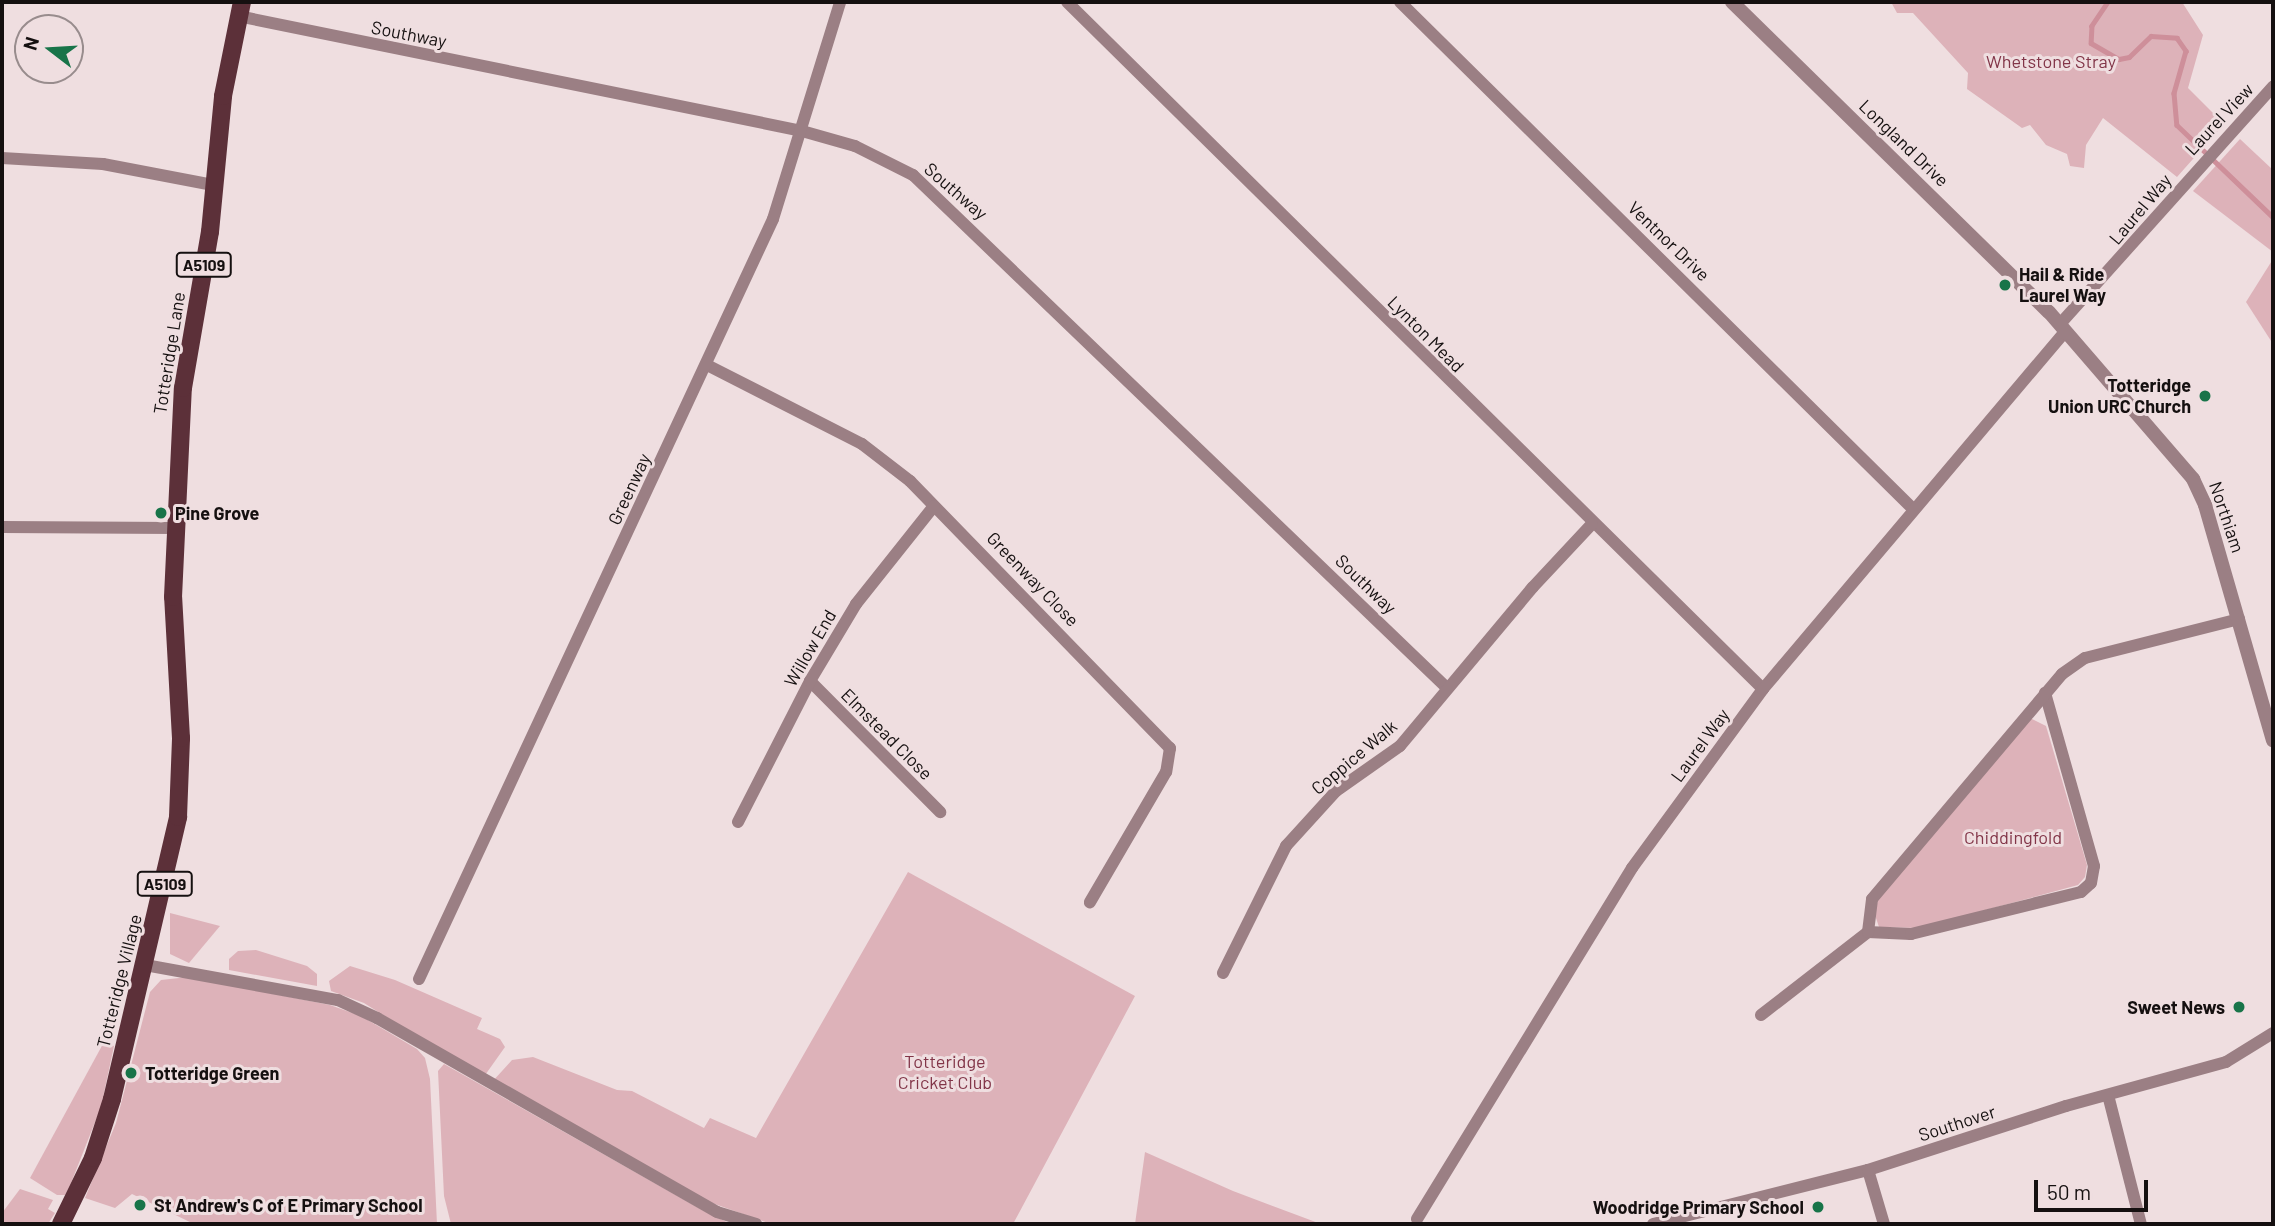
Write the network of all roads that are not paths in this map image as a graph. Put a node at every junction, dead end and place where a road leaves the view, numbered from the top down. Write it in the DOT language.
graph roads {
  1 [pos="840,2"];
  2 [pos="1068,2"];
  3 [pos="1400,2"];
  4 [pos="1732,2"];
  5 [pos="240,9"];
  6 [pos="2273,87"];
  7 [pos="802,131"];
  8 [pos="2,158"];
  9 [pos="2190,176"];
  10 [pos="213,185"];
  11 [pos="2049,312"];
  12 [pos="2063,328"];
  13 [pos="706,365"];
  14 [pos="934,506"];
  15 [pos="1912,508"];
  16 [pos="1592,524"];
  17 [pos="2,527"];
  18 [pos="174,528"];
  19 [pos="2239,619"];
  20 [pos="810,681"];
  21 [pos="1446,687"];
  22 [pos="1763,690"];
  23 [pos="2045,693"];
  24 [pos="2273,740"];
  25 [pos="940,812"];
  26 [pos="738,822"];
  27 [pos="1090,902"];
  28 [pos="1868,932"];
  29 [pos="145,965"];
  30 [pos="1223,973"];
  31 [pos="419,979"];
  32 [pos="1761,1015"];
  33 [pos="2271,1039"];
  34 [pos="2108,1095"];
  35 [pos="1868,1170"];
  36 [pos="1418,1219"];
  37 [pos="61,1224"];
  38 [pos="756,1224"];
  39 [pos="1653,1224"];
  40 [pos="1884,1224"];
  41 [pos="2141,1224"];
  1 -- 7 [label="street, Greenway"];
  2 -- 16 [label="street, Lynton Mead"];
  3 -- 15 [label="street, Ventnor Drive"];
  4 -- 11 [label="street, Longland Drive"];
  5 -- 7 [label="street, Southway"];
  5 -- 10 [label="main road, Totteridge Lane / A5109"];
  6 -- 9 [label="street, Laurel View"];
  7 -- 13 [label="street, Greenway"];
  7 -- 21 [label="street, Southway"];
  8 -- 10 [label="street"];
  9 -- 12 [label="street, Laurel Way"];
  10 -- 18 [label="main road, Totteridge Lane / A5109"];
  11 -- 12 [label="street, Northiam"];
  12 -- 15 [label="street, Laurel Way"];
  12 -- 19 [label="street, Northiam"];
  13 -- 14 [label="street, Greenway Close"];
  13 -- 31 [label="street, Greenway"];
  14 -- 20 [label="street, Willow End"];
  14 -- 27 [label="street, Greenway Close"];
  15 -- 22 [label="street, Laurel Way"];
  16 -- 21 [label="street, Coppice Walk"];
  16 -- 22 [label="street, Lynton Mead"];
  17 -- 18 [label="street"];
  18 -- 29 [label="main road, Totteridge Village / A5109"];
  19 -- 23 [label="street"];
  19 -- 24 [label="street, Northiam"];
  20 -- 25 [label="street, Elmstead Close"];
  20 -- 26 [label="street, Willow End"];
  21 -- 30 [label="street, Coppice Walk"];
  22 -- 36 [label="street, Laurel Way"];
  23 -- 28 [label="street"];
  23 -- 28 [label="street"];
  28 -- 32 [label="street"];
  29 -- 37 [label="main road, Totteridge Village / A5109"];
  29 -- 38 [label="street"];
  33 -- 34 [label="street, Southover"];
  34 -- 35 [label="street, Southover"];
  34 -- 41 [label="street"];
  35 -- 39 [label="street, Southover"];
  35 -- 40 [label="street"];
}
